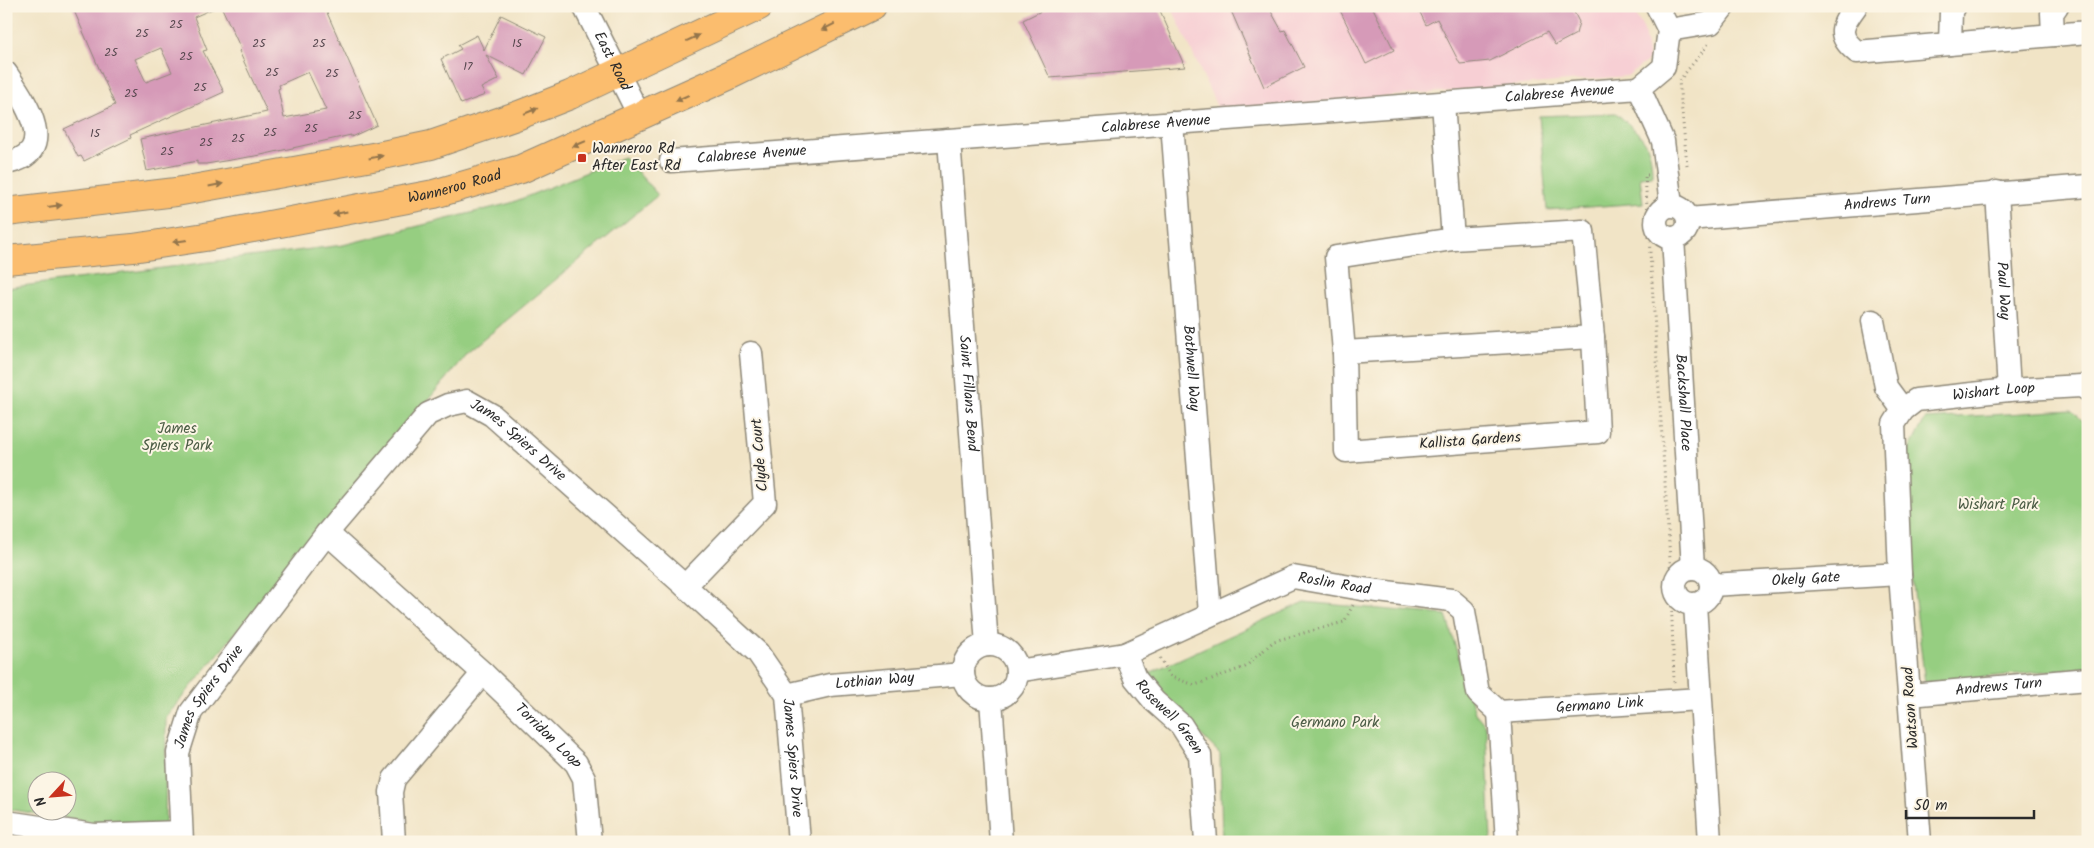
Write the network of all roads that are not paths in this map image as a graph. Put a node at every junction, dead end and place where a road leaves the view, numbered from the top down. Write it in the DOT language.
graph roads {
  1 [pos="584,6"];
  2 [pos="759,6"];
  3 [pos="872,6"];
  4 [pos="1657,6"];
  5 [pos="1724,6"];
  6 [pos="1856,6"];
  7 [pos="1954,6"];
  8 [pos="2057,6"];
  9 [pos="1669,30"];
  10 [pos="2088,32"];
  11 [pos="2053,35"];
  12 [pos="1950,44"];
  13 [pos="6,73"];
  14 [pos="617,73"];
  15 [pos="1639,88"];
  16 [pos="1443,103"];
  17 [pos="640,118"];
  18 [pos="1172,123"];
  19 [pos="950,140"];
  20 [pos="671,161"];
  21 [pos="6,163"];
  22 [pos="2088,186"];
  23 [pos="1997,192"];
  24 [pos="6,212"];
  25 [pos="1680,212"];
  26 [pos="1454,239"];
  27 [pos="8,261"];
  28 [pos="1872,321"];
  29 [pos="1593,337"];
  30 [pos="1344,352"];
  31 [pos="751,353"];
  32 [pos="2009,390"];
  33 [pos="2088,390"];
  34 [pos="1902,410"];
  35 [pos="327,533"];
  36 [pos="1693,568"];
  37 [pos="1900,574"];
  38 [pos="1711,585"];
  39 [pos="685,586"];
  40 [pos="1695,604"];
  41 [pos="1210,614"];
  42 [pos="987,645"];
  43 [pos="1125,654"];
  44 [pos="1017,671"];
  45 [pos="483,673"];
  46 [pos="963,674"];
  47 [pos="2088,679"];
  48 [pos="787,695"];
  49 [pos="1910,695"];
  50 [pos="1700,698"];
  51 [pos="991,699"];
  52 [pos="1499,712"];
  53 [pos="6,822"];
  54 [pos="181,837"];
  55 [pos="394,842"];
  56 [pos="590,842"];
  57 [pos="799,842"];
  58 [pos="1001,842"];
  59 [pos="1206,842"];
  60 [pos="1507,842"];
  61 [pos="1710,842"];
  62 [pos="1920,842"];
  1 -- 14 [label="street, East Road"];
  14 -- 2 [label="highway, one-way"];
  3 -- 17 [label="highway, Wanneroo Road, one-way"];
  4 -- 9 [label="street"];
  5 -- 9 [label="street"];
  6 -- 12 [label="street"];
  7 -- 12 [label="street"];
  8 -- 11 [label="street"];
  9 -- 15 [label="street"];
  10 -- 11 [label="street"];
  11 -- 12 [label="street"];
  13 -- 21 [label="street"];
  14 -- 17 [label="street, East Road"];
  24 -- 14 [label="highway, one-way"];
  15 -- 16 [label="street, Calabrese Avenue"];
  15 -- 25 [label="street"];
  16 -- 18 [label="street, Calabrese Avenue"];
  16 -- 26 [label="street"];
  17 -- 27 [label="highway, Wanneroo Road, one-way"];
  18 -- 19 [label="street, Calabrese Avenue"];
  18 -- 41 [label="street, Bothwell Way"];
  19 -- 20 [label="street, Calabrese Avenue"];
  19 -- 42 [label="street, Saint Fillans Bend"];
  22 -- 23 [label="street, Andrews Turn"];
  23 -- 25 [label="street, Andrews Turn"];
  23 -- 32 [label="street, Paul Way"];
  25 -- 36 [label="street, Backshall Place"];
  26 -- 29 [label="street, Kallista Gardens"];
  26 -- 30 [label="street, Kallista Gardens"];
  28 -- 34 [label="street"];
  29 -- 30 [label="street"];
  29 -- 30 [label="street, Kallista Gardens"];
  31 -- 39 [label="street, Clyde Court"];
  32 -- 33 [label="street, Wishart Loop"];
  32 -- 34 [label="street, Wishart Loop"];
  34 -- 37 [label="street"];
  35 -- 39 [label="street, James Spiers Drive"];
  35 -- 45 [label="street, Torridon Loop"];
  35 -- 54 [label="street, James Spiers Drive"];
  36 -- 38 [label="street"];
  36 -- 40 [label="street"];
  37 -- 38 [label="street, Okely Gate"];
  37 -- 49 [label="street, Watson Road"];
  38 -- 40 [label="street"];
  39 -- 48 [label="street, James Spiers Drive"];
  40 -- 50 [label="street"];
  41 -- 43 [label="street, Roslin Road"];
  41 -- 52 [label="street, Roslin Road"];
  42 -- 44 [label="street"];
  42 -- 46 [label="street"];
  43 -- 44 [label="street, Roslin Road"];
  43 -- 59 [label="street, Rosewell Green"];
  44 -- 51 [label="street"];
  45 -- 55 [label="street"];
  45 -- 56 [label="street, Torridon Loop"];
  46 -- 48 [label="street, Lothian Way"];
  46 -- 51 [label="street"];
  47 -- 49 [label="street, Andrews Turn"];
  48 -- 57 [label="street, James Spiers Drive"];
  49 -- 62 [label="street, Watson Road"];
  50 -- 52 [label="street, Germano Link"];
  50 -- 61 [label="street"];
  51 -- 58 [label="street"];
  52 -- 60 [label="street"];
  53 -- 54 [label="street, James Spiers Drive"];
}
